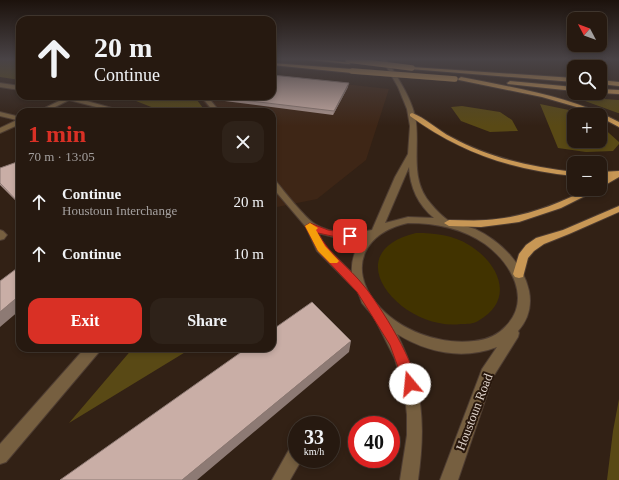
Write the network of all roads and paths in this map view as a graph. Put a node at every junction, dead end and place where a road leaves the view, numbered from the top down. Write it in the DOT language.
graph roads {
  1 [pos="398,81"];
  2 [pos="470,81"];
  3 [pos="486,81"];
  4 [pos="607,83"];
  5 [pos="619,84"];
  6 [pos="0,85"];
  7 [pos="16,87"];
  8 [pos="567,88"];
  9 [pos="607,91"];
  10 [pos="619,92"];
  11 [pos="65,100"];
  12 [pos="77,100"];
  13 [pos="207,100"];
  14 [pos="48,108"];
  15 [pos="108,108"];
  16 [pos="214,108"];
  17 [pos="0,114"];
  18 [pos="412,115"];
  19 [pos="16,119"];
  20 [pos="16,122"];
  21 [pos="619,125"];
  22 [pos="0,131"];
  23 [pos="412,153"];
  24 [pos="567,173"];
  25 [pos="618,173"];
  26 [pos="607,174"];
  27 [pos="607,181"];
  28 [pos="276,187"];
  29 [pos="582,196"];
  30 [pos="619,208"];
  31 [pos="447,223"];
  32 [pos="310,226"];
  33 [pos="375,232"];
  34 [pos="0,233"];
  35 [pos="0,238"];
  36 [pos="519,274"];
  37 [pos="361,289"];
  38 [pos="373,308"];
  39 [pos="517,326"];
  40 [pos="91,352"];
  41 [pos="0,456"];
  42 [pos="288,468"];
  43 [pos="281,480"];
  44 [pos="409,480"];
  45 [pos="449,480"];
  1 -- 18 [label="street"];
  2 -- 21 [label="main road"];
  3 -- 8 [label="main road"];
  4 -- 5 [label="main road"];
  6 -- 7 [label="street"];
  9 -- 10 [label="main road"];
  11 -- 14 [label="street"];
  12 -- 15 [label="street"];
  13 -- 16 [label="street"];
  17 -- 19 [label="street"];
  18 -- 23 [label="street"];
  18 -- 24 [label="main road"];
  20 -- 22 [label="street"];
  23 -- 31 [label="street"];
  23 -- 33 [label="street"];
  25 -- 26 [label="main road"];
  25 -- 27 [label="main road"];
  28 -- 32 [label="street"];
  29 -- 31 [label="main road"];
  30 -- 36 [label="main road"];
  31 -- 33 [label="street"];
  31 -- 36 [label="street, Houstoun Road"];
  32 -- 33 [label="street"];
  32 -- 37 [label="street"];
  33 -- 37 [label="street"];
  34 -- 35 [label="street"];
  36 -- 39 [label="street, Houstoun Road"];
  37 -- 38 [label="street"];
  38 -- 39 [label="street"];
  38 -- 44 [label="street"];
  39 -- 45 [label="street, Houstoun Road"];
  40 -- 41 [label="street"];
  42 -- 43 [label="street"];
}
